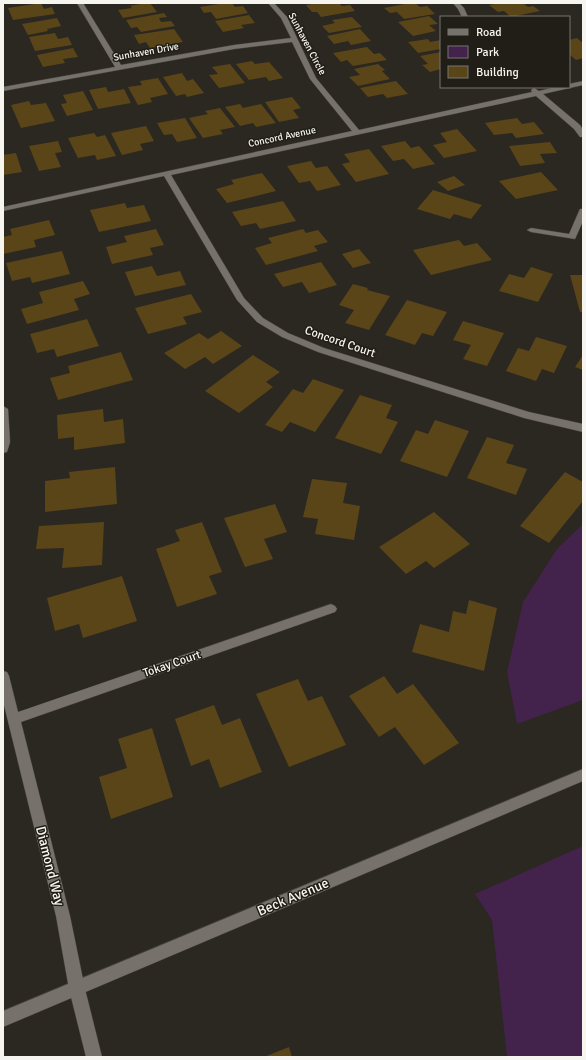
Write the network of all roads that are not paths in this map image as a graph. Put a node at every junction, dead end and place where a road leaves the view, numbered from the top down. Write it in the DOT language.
graph roads {
  1 [pos="80,3"];
  2 [pos="271,3"];
  3 [pos="456,3"];
  4 [pos="465,16"];
  5 [pos="293,40"];
  6 [pos="119,67"];
  7 [pos="583,83"];
  8 [pos="570,86"];
  9 [pos="531,88"];
  10 [pos="563,88"];
  11 [pos="3,89"];
  12 [pos="538,93"];
  13 [pos="356,132"];
  14 [pos="583,135"];
  15 [pos="166,173"];
  16 [pos="3,208"];
  17 [pos="583,211"];
  18 [pos="531,230"];
  19 [pos="3,409"];
  20 [pos="583,428"];
  21 [pos="3,449"];
  22 [pos="331,609"];
  23 [pos="3,676"];
  24 [pos="14,719"];
  25 [pos="583,776"];
  26 [pos="77,989"];
  27 [pos="3,1019"];
  28 [pos="94,1057"];
  1 -- 6 [label="street"];
  2 -- 5 [label="street, Sunhaven Circle"];
  3 -- 4 [label="street"];
  5 -- 6 [label="street, Sunhaven Drive"];
  5 -- 13 [label="street, Sunhaven Circle"];
  6 -- 11 [label="street, Sunhaven Drive"];
  7 -- 8 [label="street, Concord Avenue"];
  9 -- 12 [label="street"];
  10 -- 12 [label="street, Concord Avenue"];
  12 -- 13 [label="street, Concord Avenue"];
  12 -- 14 [label="street"];
  13 -- 15 [label="street, Concord Avenue"];
  15 -- 16 [label="street, Concord Avenue"];
  15 -- 20 [label="street, Concord Court"];
  17 -- 18 [label="street"];
  19 -- 21 [label="street"];
  22 -- 24 [label="street, Tokay Court"];
  23 -- 24 [label="street, Diamond Way"];
  24 -- 26 [label="street, Diamond Way"];
  25 -- 26 [label="street, Beck Avenue"];
  26 -- 27 [label="street, Beck Avenue"];
  26 -- 28 [label="street, Diamond Way"];
}
